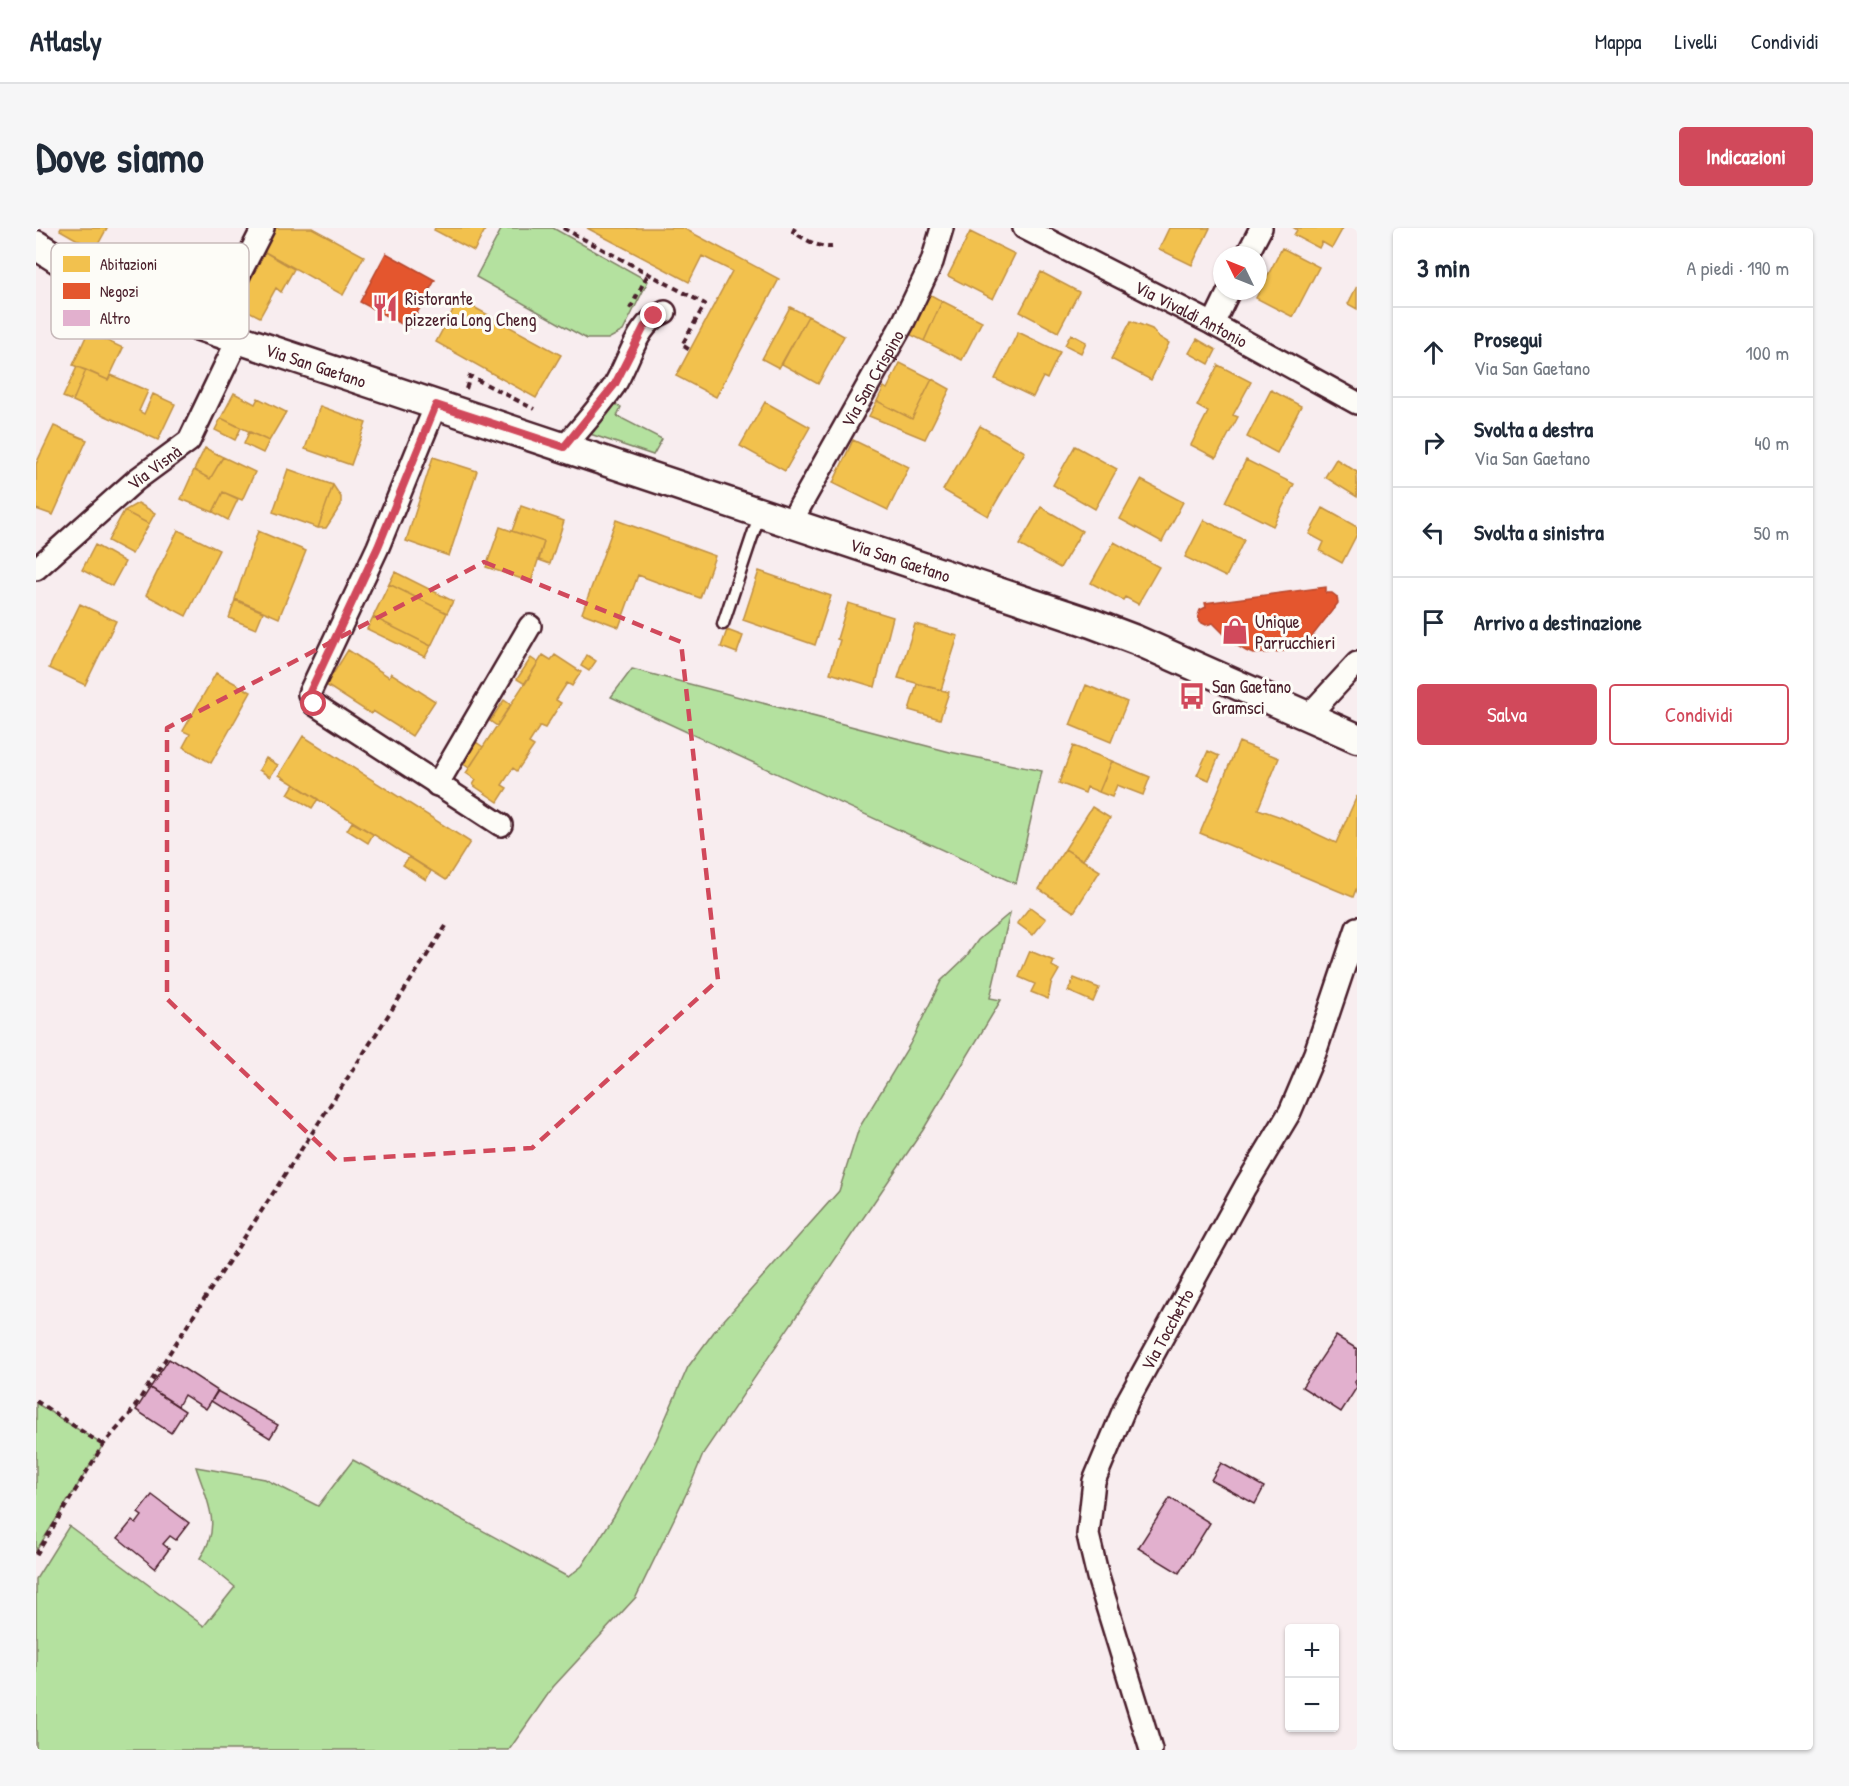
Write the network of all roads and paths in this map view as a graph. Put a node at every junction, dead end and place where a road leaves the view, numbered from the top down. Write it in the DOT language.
graph roads {
  1 [pos="263,228"];
  2 [pos="563,228"];
  3 [pos="795,228"];
  4 [pos="942,228"];
  5 [pos="1261,228"];
  6 [pos="1035,230"];
  7 [pos="36,245"];
  8 [pos="1252,246"];
  9 [pos="832,247"];
  10 [pos="51,255"];
  11 [pos="249,255"];
  12 [pos="1225,300"];
  13 [pos="665,312"];
  14 [pos="1213,324"];
  15 [pos="238,339"];
  16 [pos="690,350"];
  17 [pos="465,391"];
  18 [pos="1357,403"];
  19 [pos="436,405"];
  20 [pos="539,411"];
  21 [pos="564,447"];
  22 [pos="760,512"];
  23 [pos="791,522"];
  24 [pos="40,559"];
  25 [pos="723,624"];
  26 [pos="530,626"];
  27 [pos="1357,663"];
  28 [pos="1308,716"];
  29 [pos="1357,738"];
  30 [pos="437,785"];
  31 [pos="501,825"];
  32 [pos="446,926"];
  33 [pos="1357,928"];
  34 [pos="36,1401"];
  35 [pos="103,1445"];
  36 [pos="36,1555"];
  37 [pos="1151,1750"];
  1 -- 11 [label="street"];
  2 -- 16 [label="path"];
  3 -- 9 [label="path"];
  4 -- 23 [label="street, Via San Crispino"];
  5 -- 8 [label="street"];
  6 -- 14 [label="street, Via Vivaldi Antonio"];
  7 -- 10 [label="street, Via San Gaetano"];
  12 -- 14 [label="street"];
  13 -- 21 [label="street"];
  14 -- 18 [label="street, Via Vivaldi Antonio"];
  15 -- 19 [label="street, Via San Gaetano"];
  15 -- 24 [label="street, Via Visnà"];
  17 -- 20 [label="path"];
  19 -- 21 [label="street, Via San Gaetano"];
  19 -- 30 [label="street"];
  21 -- 22 [label="street, Via San Gaetano"];
  22 -- 23 [label="street, Via San Gaetano"];
  22 -- 25 [label="lane"];
  23 -- 28 [label="street, Via San Gaetano"];
  26 -- 30 [label="street"];
  27 -- 28 [label="street"];
  28 -- 29 [label="street, Via San Gaetano"];
  30 -- 31 [label="street"];
  32 -- 35 [label="path"];
  33 -- 37 [label="street, Via Tocchetto"];
  34 -- 35 [label="path"];
  35 -- 36 [label="path"];
}
